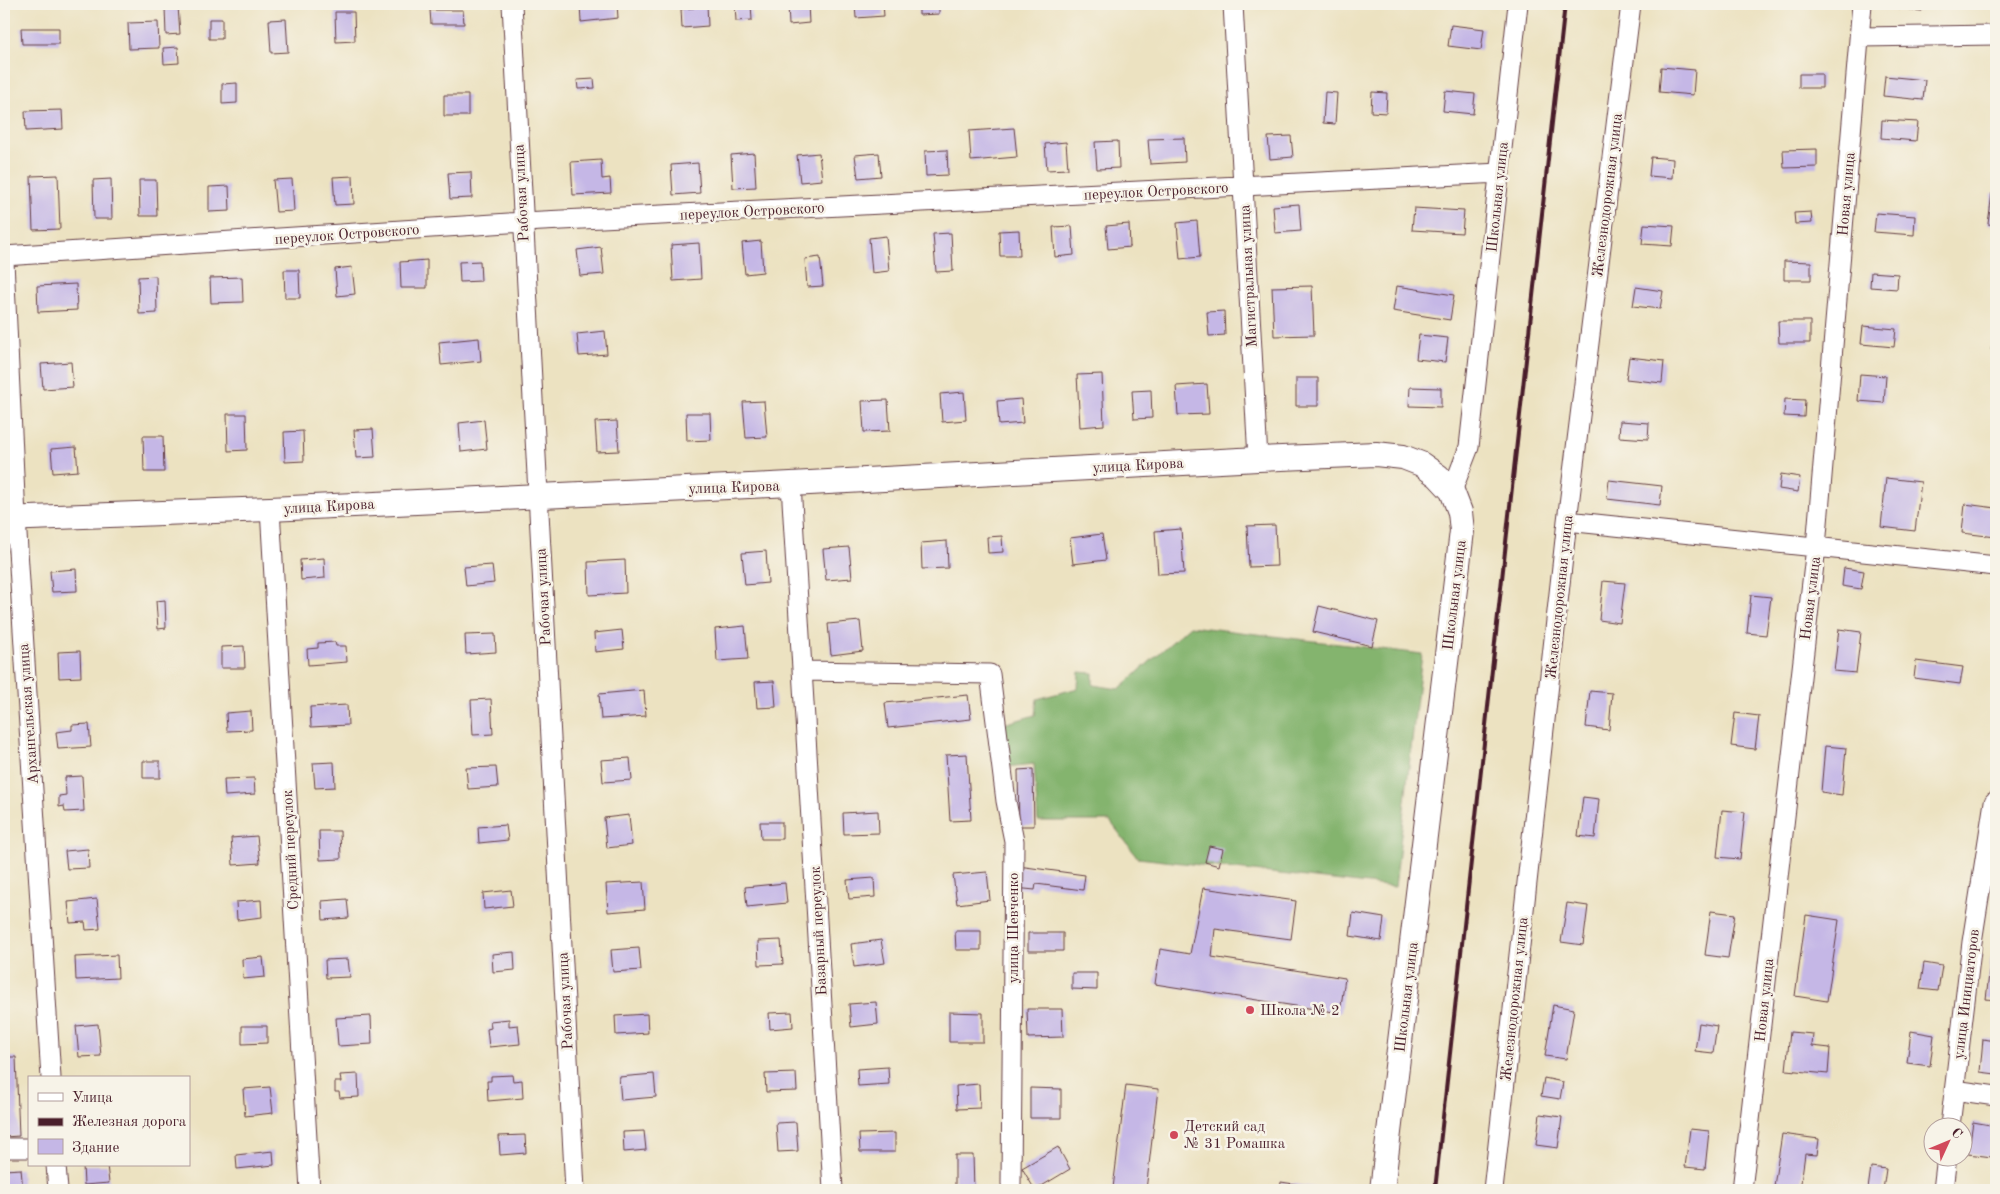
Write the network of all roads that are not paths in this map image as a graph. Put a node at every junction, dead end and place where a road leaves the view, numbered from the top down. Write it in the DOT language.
graph roads {
  1 [pos="512,4"];
  2 [pos="1233,4"];
  3 [pos="1518,4"];
  4 [pos="1631,4"];
  5 [pos="1862,4"];
  6 [pos="1996,35"];
  7 [pos="1860,37"];
  8 [pos="1500,173"];
  9 [pos="1243,187"];
  10 [pos="523,222"];
  11 [pos="4,256"];
  12 [pos="4,270"];
  13 [pos="1258,459"];
  14 [pos="791,484"];
  15 [pos="1452,491"];
  16 [pos="538,495"];
  17 [pos="270,509"];
  18 [pos="10,519"];
  19 [pos="1567,521"];
  20 [pos="1816,547"];
  21 [pos="1996,566"];
  22 [pos="803,671"];
  23 [pos="1994,802"];
  24 [pos="51,1076"];
  25 [pos="1954,1090"];
  26 [pos="1996,1096"];
  27 [pos="1951,1116"];
  28 [pos="28,1148"];
  29 [pos="4,1150"];
  30 [pos="56,1166"];
  31 [pos="1946,1166"];
  32 [pos="1011,1184"];
  33 [pos="58,1190"];
  34 [pos="310,1190"];
  35 [pos="575,1190"];
  36 [pos="833,1190"];
  37 [pos="1382,1190"];
  38 [pos="1493,1190"];
  39 [pos="1742,1190"];
  40 [pos="1943,1190"];
  1 -- 10 [label="street, Рабочая улица"];
  2 -- 9 [label="street, Магистральная улица"];
  3 -- 8 [label="street, Школьная улица"];
  4 -- 19 [label="street, Железнодорожная улица"];
  5 -- 7 [label="street, Новая улица"];
  6 -- 7 [label="street"];
  7 -- 20 [label="street, Новая улица"];
  8 -- 9 [label="street, переулок Островского"];
  8 -- 15 [label="street, Школьная улица"];
  9 -- 10 [label="street, переулок Островского"];
  9 -- 13 [label="street, Магистральная улица"];
  10 -- 11 [label="street, переулок Островского"];
  10 -- 16 [label="street, Рабочая улица"];
  12 -- 18 [label="street, Архангельская улица"];
  13 -- 14 [label="main road, улица Кирова"];
  13 -- 15 [label="main road, улица Кирова"];
  14 -- 16 [label="main road, улица Кирова"];
  14 -- 22 [label="street, Базарный переулок"];
  15 -- 37 [label="main road, Школьная улица"];
  16 -- 17 [label="main road, улица Кирова"];
  16 -- 35 [label="street, Рабочая улица"];
  17 -- 18 [label="main road, улица Кирова"];
  17 -- 34 [label="street, Средний переулок"];
  18 -- 24 [label="street, Архангельская улица"];
  19 -- 20 [label="street"];
  19 -- 38 [label="street, Железнодорожная улица"];
  20 -- 21 [label="street"];
  20 -- 39 [label="street, Новая улица"];
  22 -- 32 [label="street, улица Шевченко"];
  22 -- 36 [label="street, Базарный переулок"];
  23 -- 25 [label="street, улица Инициаторов"];
  25 -- 26 [label="street"];
  25 -- 27 [label="street, улица Инициаторов"];
  28 -- 29 [label="street"];
  30 -- 33 [label="street"];
  31 -- 40 [label="street"];
}
